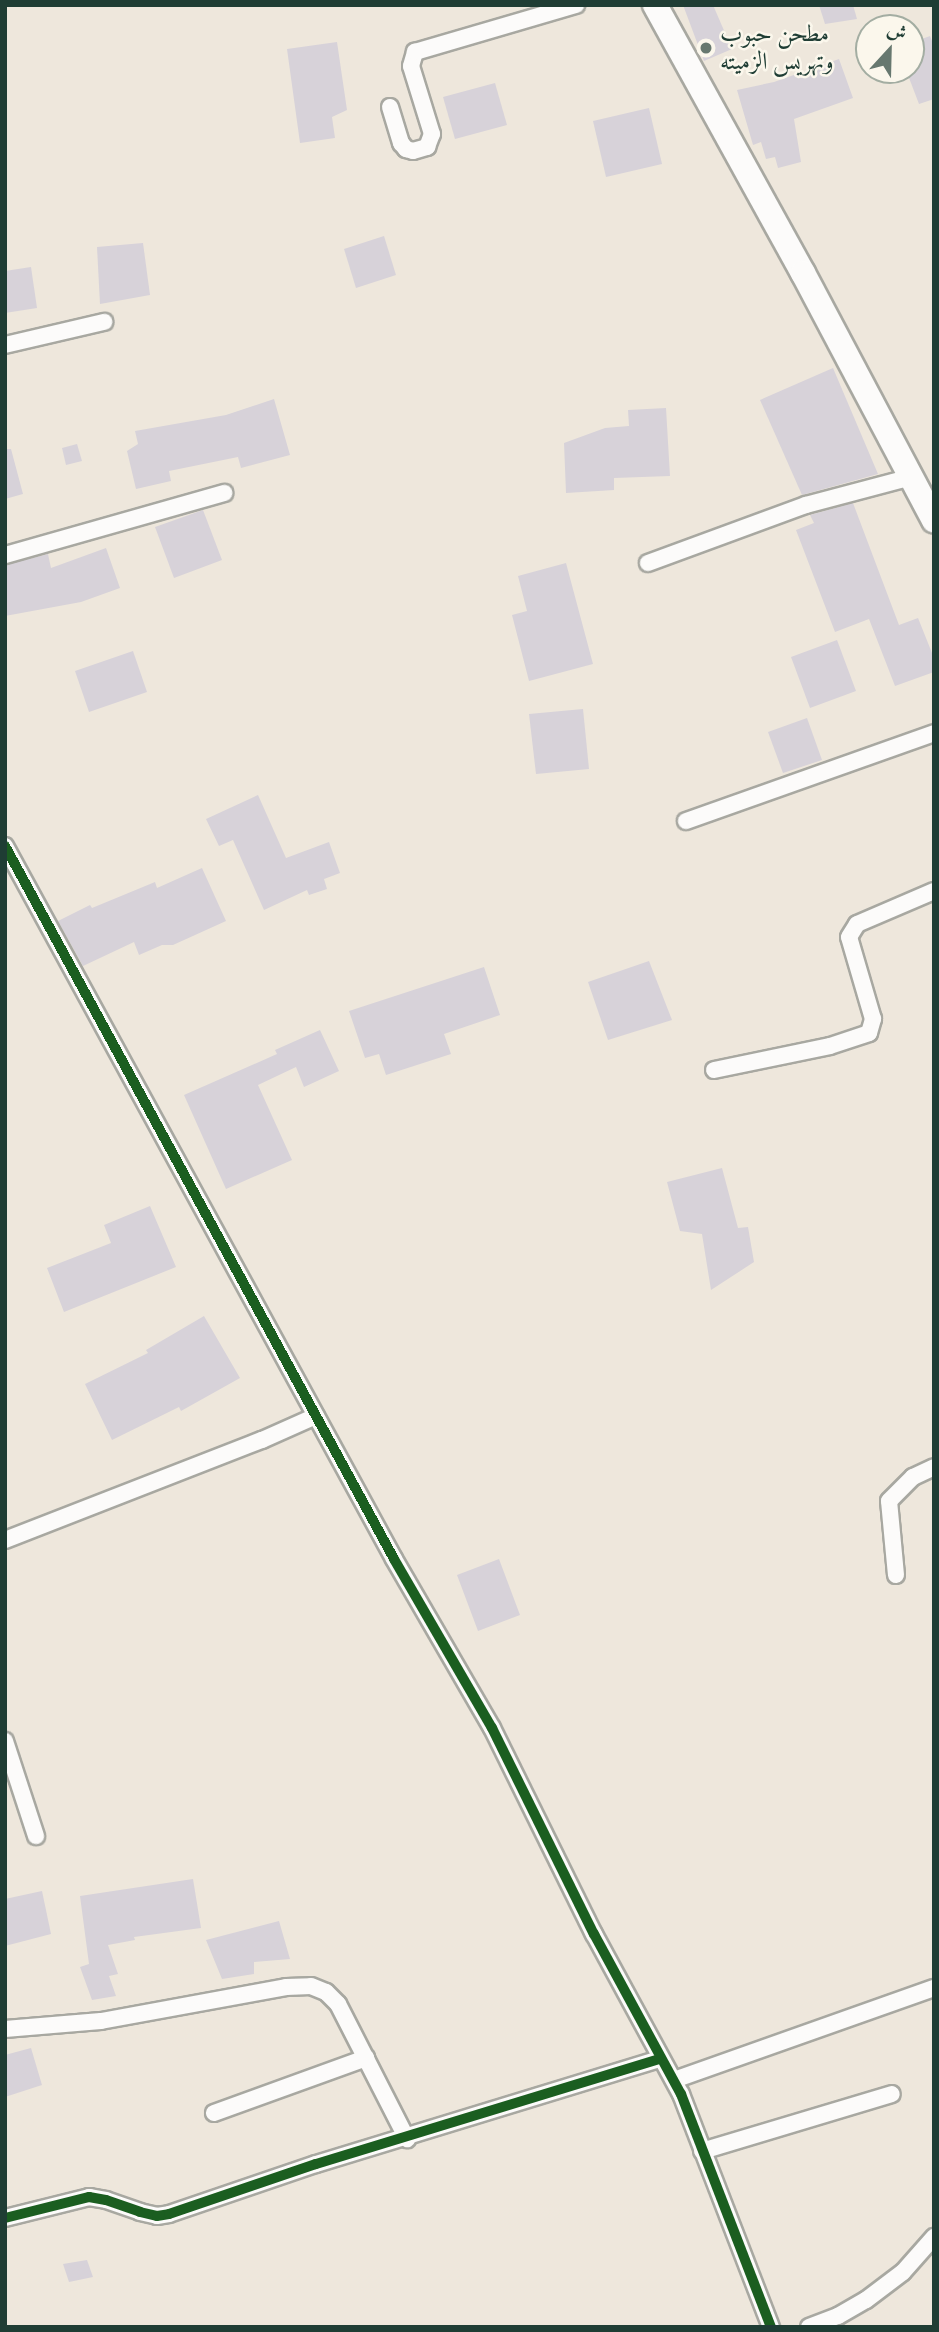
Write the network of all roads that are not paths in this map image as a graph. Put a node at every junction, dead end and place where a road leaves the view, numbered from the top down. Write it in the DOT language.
graph roads {
  1 [pos="576,5"];
  2 [pos="655,5"];
  3 [pos="390,107"];
  4 [pos="104,322"];
  5 [pos="5,345"];
  6 [pos="911,477"];
  7 [pos="224,493"];
  8 [pos="934,520"];
  9 [pos="5,555"];
  10 [pos="648,563"];
  11 [pos="934,733"];
  12 [pos="685,821"];
  13 [pos="5,846"];
  14 [pos="11,872"];
  15 [pos="934,891"];
  16 [pos="715,1070"];
  17 [pos="316,1416"];
  18 [pos="934,1467"];
  19 [pos="5,1540"];
  20 [pos="896,1575"];
  21 [pos="6,1745"];
  22 [pos="36,1836"];
  23 [pos="934,1988"];
  24 [pos="5,2029"];
  25 [pos="366,2058"];
  26 [pos="660,2059"];
  27 [pos="674,2080"];
  28 [pos="892,2094"];
  29 [pos="214,2113"];
  30 [pos="407,2139"];
  31 [pos="702,2151"];
  32 [pos="5,2218"];
  33 [pos="934,2237"];
  34 [pos="771,2327"];
  35 [pos="809,2327"];
  1 -- 3 [label="street"];
  2 -- 6 [label="main road"];
  4 -- 5 [label="street"];
  6 -- 8 [label="main road"];
  6 -- 10 [label="street"];
  7 -- 9 [label="street"];
  11 -- 12 [label="street"];
  13 -- 14 [label="street"];
  14 -- 17 [label="street"];
  15 -- 16 [label="street"];
  17 -- 19 [label="street"];
  17 -- 26 [label="street"];
  18 -- 20 [label="street"];
  21 -- 22 [label="street"];
  23 -- 27 [label="street"];
  24 -- 25 [label="street"];
  25 -- 29 [label="street"];
  25 -- 30 [label="street"];
  26 -- 27 [label="street"];
  26 -- 30 [label="street"];
  27 -- 31 [label="street"];
  28 -- 31 [label="street"];
  30 -- 32 [label="street"];
  31 -- 34 [label="street"];
  33 -- 35 [label="street"];
}
